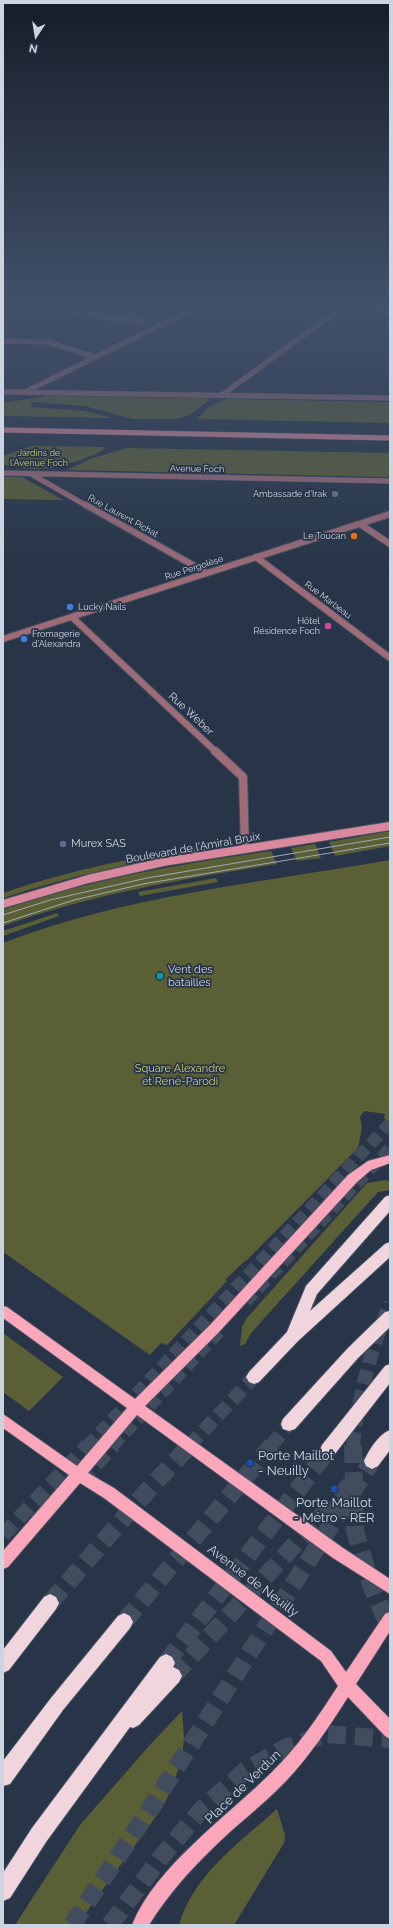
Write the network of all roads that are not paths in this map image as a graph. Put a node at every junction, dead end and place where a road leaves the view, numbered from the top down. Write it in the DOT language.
graph roads {
  1 [pos="3,430"];
  2 [pos="390,438"];
  3 [pos="3,473"];
  4 [pos="30,474"];
  5 [pos="390,481"];
  6 [pos="390,514"];
  7 [pos="360,524"];
  8 [pos="390,544"];
  9 [pos="256,557"];
  10 [pos="207,573"];
  11 [pos="72,617"];
  12 [pos="3,639"];
  13 [pos="390,658"];
  14 [pos="390,826"];
  15 [pos="245,849"];
  16 [pos="3,904"];
  17 [pos="390,1159"];
  18 [pos="390,1201"];
  19 [pos="390,1248"];
  20 [pos="3,1311"];
  21 [pos="390,1317"];
  22 [pos="293,1336"];
  23 [pos="390,1371"];
  24 [pos="254,1377"];
  25 [pos="136,1407"];
  26 [pos="3,1420"];
  27 [pos="289,1424"];
  28 [pos="390,1437"];
  29 [pos="328,1450"];
  30 [pos="372,1461"];
  31 [pos="78,1475"];
  32 [pos="3,1562"];
  33 [pos="390,1587"];
  34 [pos="50,1603"];
  35 [pos="390,1620"];
  36 [pos="124,1622"];
  37 [pos="3,1664"];
  38 [pos="169,1670"];
  39 [pos="346,1686"];
  40 [pos="390,1732"];
  41 [pos="3,1777"];
  42 [pos="3,1891"];
  43 [pos="140,1925"];
  1 -- 2 [label="main road"];
  3 -- 4 [label="street, Avenue Foch"];
  4 -- 5 [label="street, Avenue Foch"];
  4 -- 10 [label="street, Rue Laurent Pichat"];
  6 -- 7 [label="street, Rue Pergolèse"];
  7 -- 8 [label="street"];
  7 -- 9 [label="street, Rue Pergolèse"];
  9 -- 10 [label="street, Rue Pergolèse"];
  9 -- 13 [label="street, Rue Marbeau"];
  10 -- 11 [label="street, Rue Pergolèse"];
  11 -- 12 [label="street, Rue Pergolèse"];
  11 -- 15 [label="street, Rue Weber"];
  14 -- 15 [label="main road, Boulevard de l'Amiral Bruix"];
  15 -- 16 [label="main road, Boulevard de l'Amiral Bruix"];
  17 -- 25 [label="main road"];
  18 -- 22 [label="highway"];
  19 -- 22 [label="highway"];
  20 -- 25 [label="main road"];
  21 -- 27 [label="highway"];
  22 -- 24 [label="highway"];
  23 -- 29 [label="highway"];
  25 -- 31 [label="main road"];
  25 -- 33 [label="main road"];
  26 -- 31 [label="main road, Avenue de Neuilly"];
  28 -- 30 [label="highway"];
  31 -- 32 [label="main road"];
  31 -- 39 [label="main road, Avenue de Neuilly"];
  34 -- 37 [label="highway"];
  35 -- 39 [label="main road, Place de Verdun"];
  36 -- 41 [label="highway"];
  38 -- 42 [label="highway"];
  39 -- 40 [label="main road, Avenue de Neuilly"];
  39 -- 43 [label="main road, Place de Verdun"];
}
